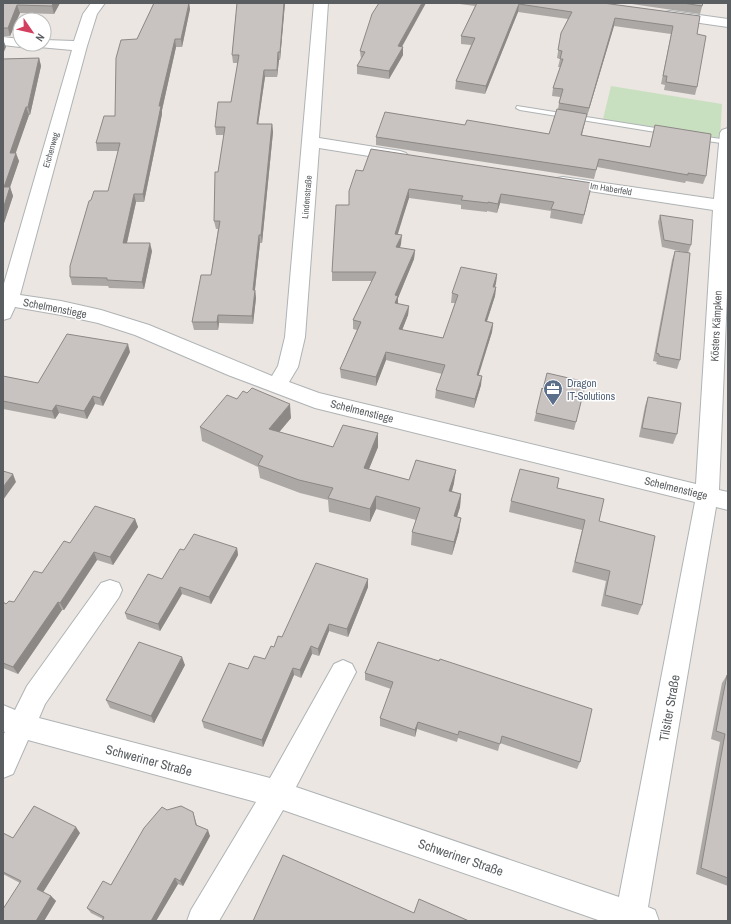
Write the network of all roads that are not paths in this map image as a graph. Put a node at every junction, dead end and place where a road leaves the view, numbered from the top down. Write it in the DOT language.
graph roads {
  1 [pos="98,3"];
  2 [pos="321,3"];
  3 [pos="658,13"];
  4 [pos="728,22"];
  5 [pos="52,44"];
  6 [pos="80,46"];
  7 [pos="520,108"];
  8 [pos="673,133"];
  9 [pos="688,135"];
  10 [pos="728,137"];
  11 [pos="311,142"];
  12 [pos="414,158"];
  13 [pos="548,179"];
  14 [pos="722,206"];
  15 [pos="5,304"];
  16 [pos="276,386"];
  17 [pos="718,498"];
  18 [pos="110,590"];
  19 [pos="343,672"];
  20 [pos="13,722"];
  21 [pos="3,765"];
  22 [pos="277,794"];
  23 [pos="636,919"];
  24 [pos="202,921"];
  1 -- 6 [label="street, Eichenweg"];
  2 -- 11 [label="street, Lindenstraße"];
  3 -- 4 [label="street"];
  5 -- 6 [label="street"];
  6 -- 15 [label="street, Eichenweg"];
  7 -- 8 [label="lane"];
  9 -- 10 [label="lane"];
  10 -- 14 [label="street, Kösters Kämpken"];
  11 -- 12 [label="street"];
  11 -- 16 [label="street, Lindenstraße"];
  13 -- 14 [label="street, Im Haberfeld"];
  14 -- 17 [label="street, Kösters Kämpken"];
  15 -- 16 [label="street, Schelmenstiege"];
  16 -- 17 [label="street, Schelmenstiege"];
  17 -- 23 [label="street, Tilsiter Straße"];
  18 -- 20 [label="street"];
  19 -- 22 [label="street"];
  20 -- 21 [label="street"];
  20 -- 22 [label="street, Schweriner Straße"];
  22 -- 23 [label="street, Schweriner Straße"];
  22 -- 24 [label="street"];
}
